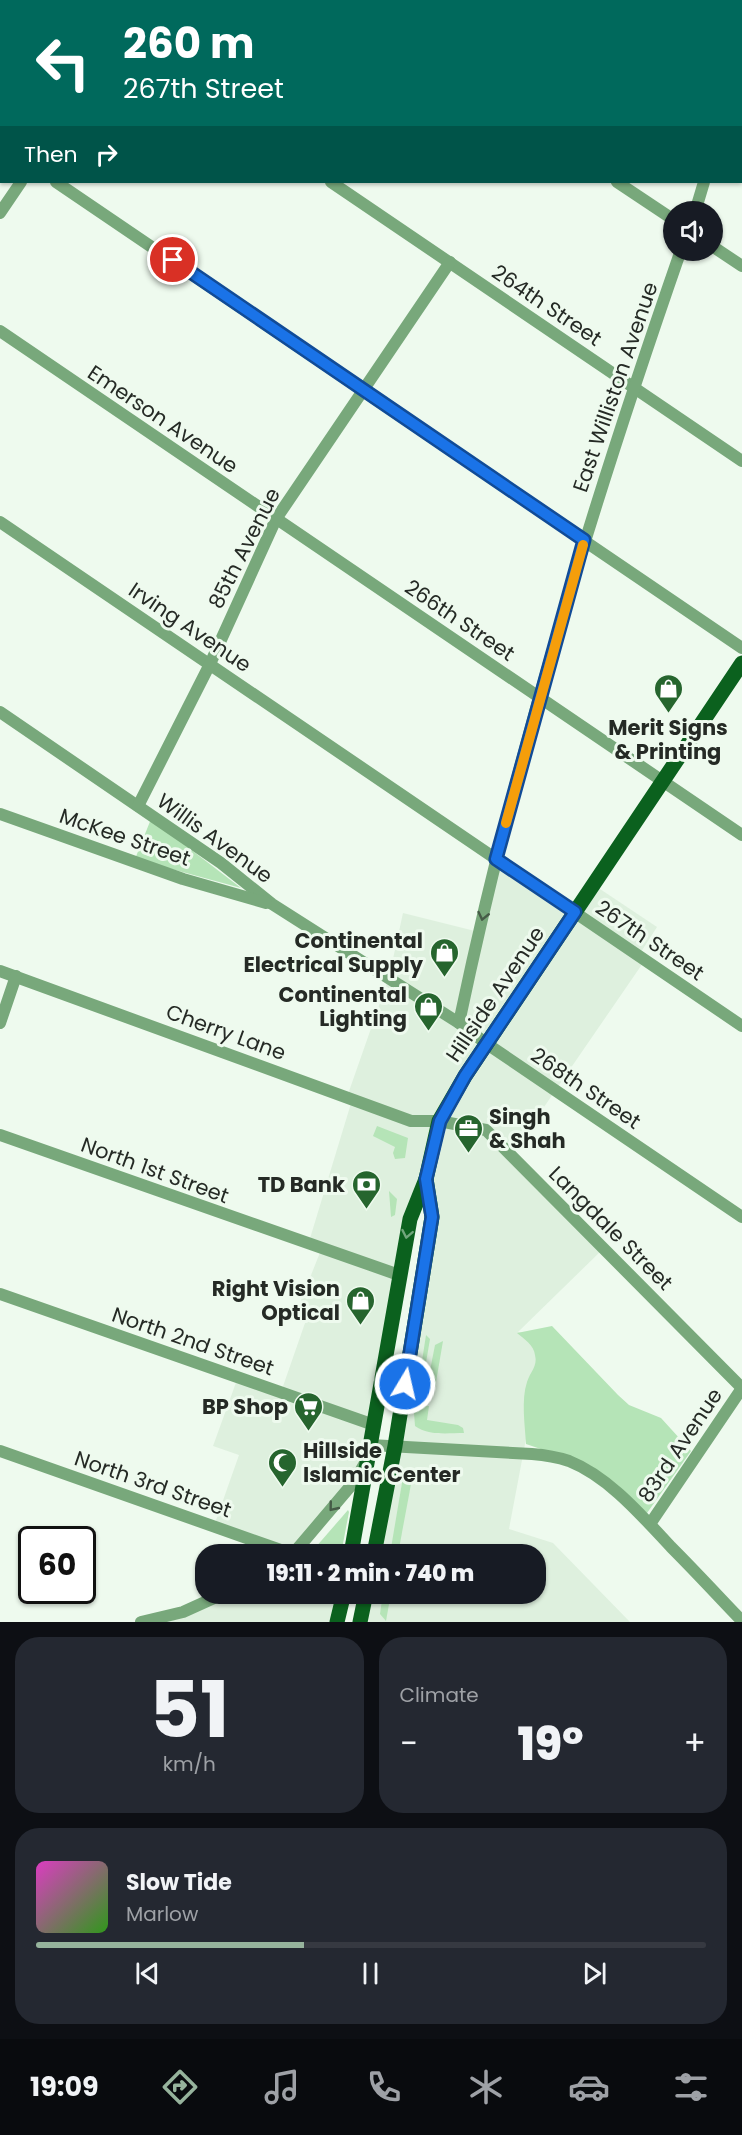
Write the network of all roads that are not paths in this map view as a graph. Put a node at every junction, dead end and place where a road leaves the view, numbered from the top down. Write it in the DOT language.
graph roads {
  1 [pos="20,183"];
  2 [pos="57,183"];
  3 [pos="332,183"];
  4 [pos="618,183"];
  5 [pos="704,183"];
  6 [pos="698,201"];
  7 [pos="0,213"];
  8 [pos="663,213"];
  9 [pos="723,253"];
  10 [pos="677,261"];
  11 [pos="450,262"];
  12 [pos="742,266"];
  13 [pos="0,331"];
  14 [pos="633,387"];
  15 [pos="363,390"];
  16 [pos="742,461"];
  17 [pos="276,519"];
  18 [pos="0,522"];
  19 [pos="304,538"];
  20 [pos="584,540"];
  21 [pos="742,648"];
  22 [pos="210,663"];
  23 [pos="742,663"];
  24 [pos="540,697"];
  25 [pos="0,712"];
  26 [pos="358,764"];
  27 [pos="663,781"];
  28 [pos="138,806"];
  29 [pos="0,814"];
  30 [pos="742,835"];
  31 [pos="496,859"];
  32 [pos="272,904"];
  33 [pos="575,912"];
  34 [pos="0,971"];
  35 [pos="16,976"];
  36 [pos="410,991"];
  37 [pos="0,1023"];
  38 [pos="459,1023"];
  39 [pos="742,1026"];
  40 [pos="487,1044"];
  41 [pos="440,1121"];
  42 [pos="0,1135"];
  43 [pos="426,1179"];
  44 [pos="742,1217"];
  45 [pos="399,1275"];
  46 [pos="0,1294"];
  47 [pos="742,1388"];
  48 [pos="374,1425"];
  49 [pos="395,1446"];
  50 [pos="0,1451"];
  51 [pos="369,1452"];
  52 [pos="650,1524"];
  53 [pos="264,1544"];
  54 [pos="301,1544"];
  55 [pos="353,1544"];
  56 [pos="376,1544"];
  57 [pos="201,1604"];
  58 [pos="341,1604"];
  59 [pos="364,1604"];
  60 [pos="742,1621"];
  61 [pos="141,1622"];
  62 [pos="337,1622"];
  63 [pos="360,1622"];
  1 -- 7 [label="street"];
  2 -- 15 [label="street"];
  3 -- 11 [label="street, 264th Street"];
  4 -- 8 [label="street"];
  5 -- 6 [label="street"];
  9 -- 12 [label="street"];
  10 -- 14 [label="street, East Williston Avenue"];
  11 -- 14 [label="street, 264th Street"];
  11 -- 15 [label="street, 85th Avenue"];
  13 -- 17 [label="street, Emerson Avenue"];
  14 -- 16 [label="street, 264th Street"];
  14 -- 20 [label="street, East Williston Avenue"];
  15 -- 17 [label="street, 85th Avenue"];
  15 -- 20 [label="street"];
  17 -- 19 [label="street, Emerson Avenue"];
  17 -- 22 [label="street, 85th Avenue"];
  18 -- 22 [label="street, Irving Avenue"];
  19 -- 24 [label="street, 266th Street"];
  20 -- 21 [label="street"];
  20 -- 24 [label="street, East Williston Avenue"];
  22 -- 26 [label="street, Irving Avenue"];
  22 -- 28 [label="street, 85th Avenue"];
  23 -- 27 [label="main road, Hillside Avenue"];
  24 -- 27 [label="street, 266th Street"];
  24 -- 31 [label="street, East Williston Avenue"];
  25 -- 28 [label="street, Willis Avenue"];
  26 -- 31 [label="street, 267th Street"];
  27 -- 30 [label="street, 266th Street"];
  27 -- 33 [label="main road, Hillside Avenue"];
  28 -- 32 [label="street, Willis Avenue"];
  29 -- 32 [label="street, McKee Street"];
  31 -- 33 [label="street, 267th Street"];
  31 -- 38 [label="street, East Williston Avenue, one-way"];
  32 -- 36 [label="street, Willis Avenue"];
  33 -- 39 [label="street, 267th Street"];
  33 -- 40 [label="main road, Hillside Avenue"];
  34 -- 35 [label="street, Cherry Lane"];
  35 -- 37 [label="street"];
  35 -- 41 [label="street, Cherry Lane"];
  36 -- 38 [label="street, 268th Street"];
  38 -- 40 [label="street, 268th Street"];
  40 -- 41 [label="main road, Hillside Avenue"];
  40 -- 44 [label="street, 268th Street"];
  41 -- 43 [label="main road, Hillside Avenue"];
  41 -- 47 [label="street, Langdale Street"];
  42 -- 45 [label="street, North 1st Street"];
  43 -- 45 [label="main road, Hillside Avenue, one-way"];
  43 -- 49 [label="main road, Hillside Avenue"];
  45 -- 48 [label="main road, Hillside Avenue"];
  46 -- 48 [label="street, North 2nd Street"];
  47 -- 52 [label="street, 83rd Avenue"];
  48 -- 51 [label="main road, Hillside Avenue"];
  49 -- 51 [label="street"];
  49 -- 52 [label="street"];
  49 -- 56 [label="main road, Hillside Avenue"];
  50 -- 53 [label="street, North 3rd Street"];
  51 -- 54 [label="street, one-way"];
  51 -- 55 [label="main road, Hillside Avenue"];
  52 -- 60 [label="street"];
  57 -- 61 [label="street"];
  58 -- 62 [label="main road"];
  59 -- 63 [label="main road"];
}
